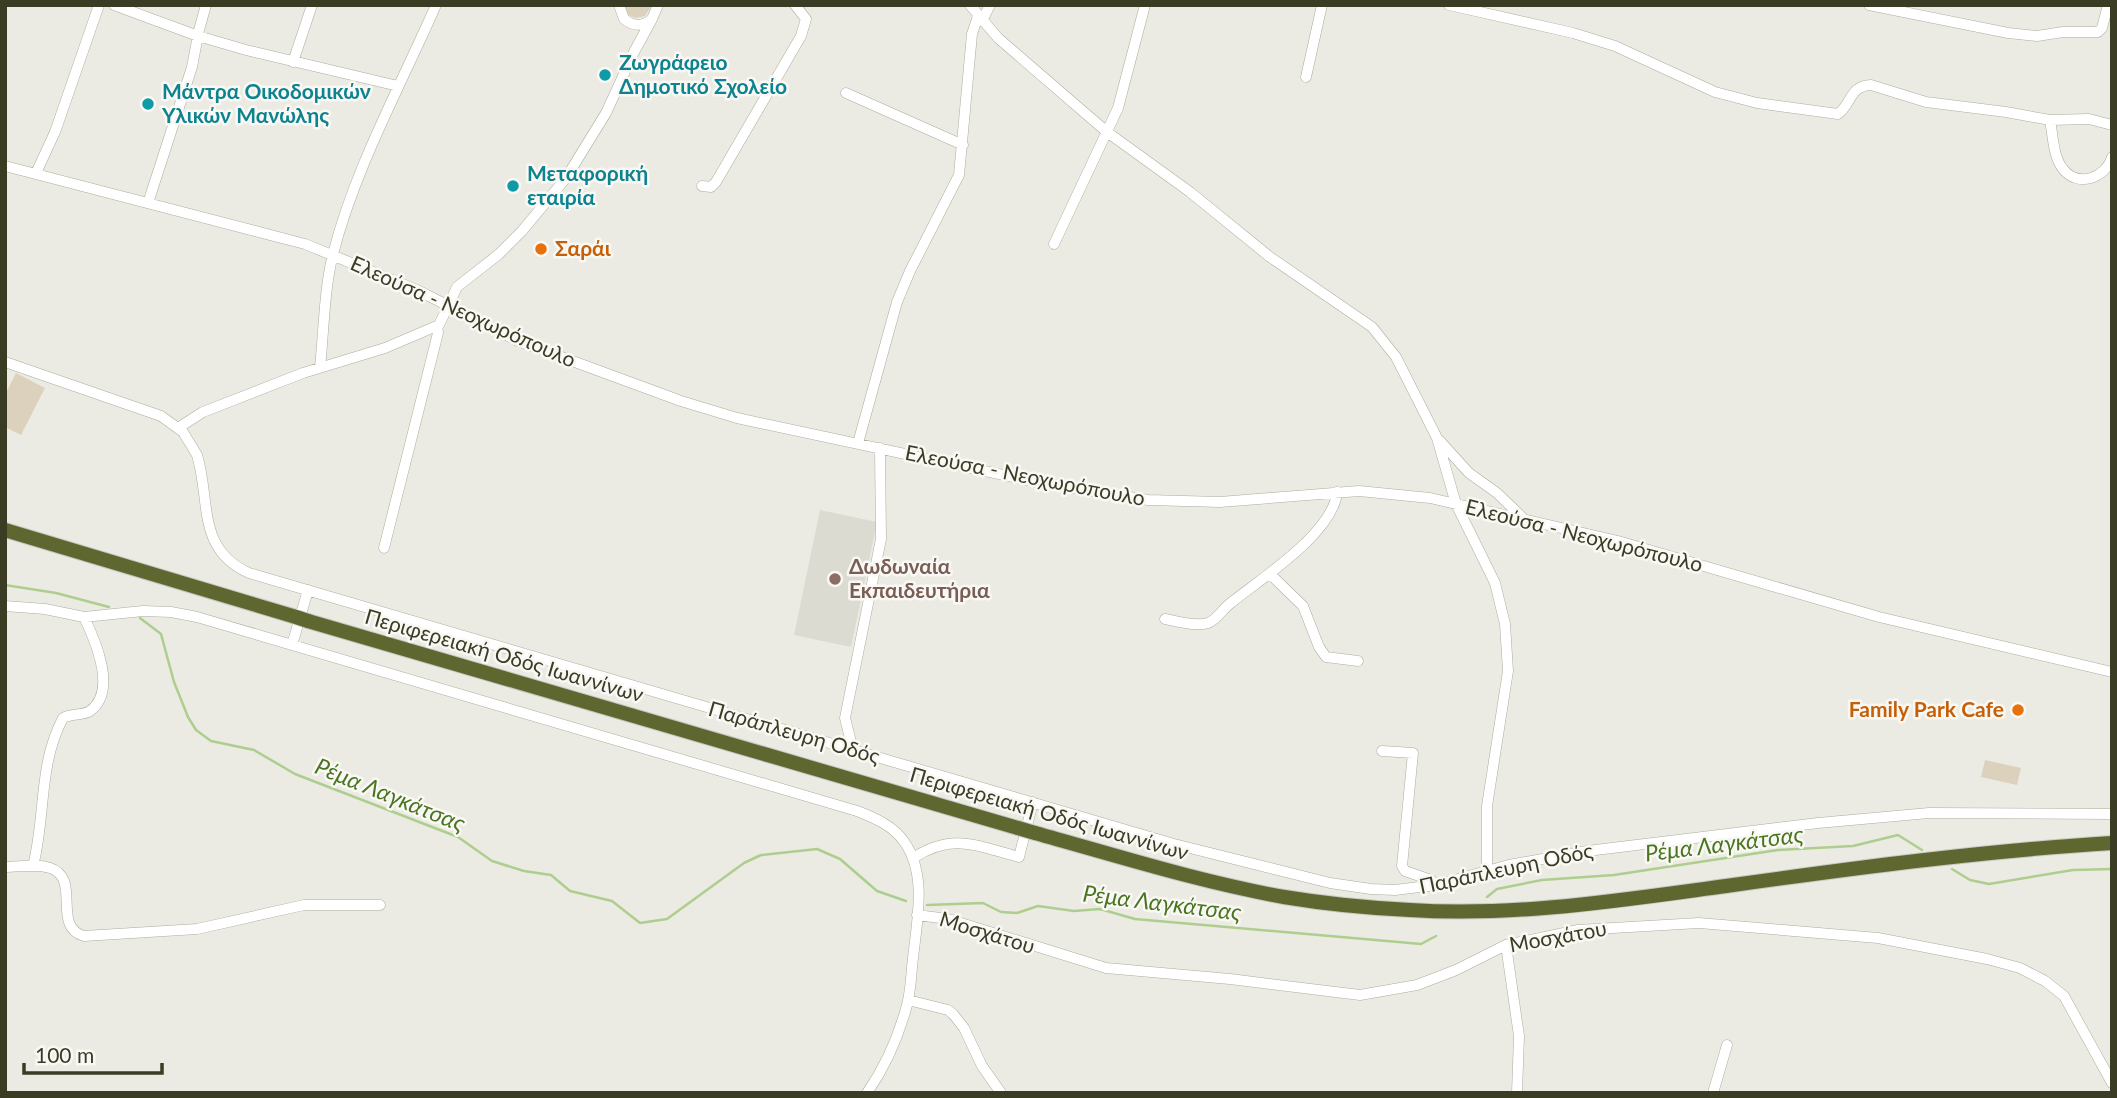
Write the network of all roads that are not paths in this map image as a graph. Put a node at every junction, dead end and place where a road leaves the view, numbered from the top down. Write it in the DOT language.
graph roads {
  1 [pos="99,5"];
  2 [pos="114,5"];
  3 [pos="206,5"];
  4 [pos="312,5"];
  5 [pos="436,5"];
  6 [pos="619,5"];
  7 [pos="796,5"];
  8 [pos="970,5"];
  9 [pos="990,5"];
  10 [pos="1145,5"];
  11 [pos="1322,5"];
  12 [pos="1449,5"];
  13 [pos="1869,5"];
  14 [pos="2108,5"];
  15 [pos="659,6"];
  16 [pos="652,19"];
  17 [pos="980,19"];
  18 [pos="629,23"];
  19 [pos="198,36"];
  20 [pos="634,52"];
  21 [pos="293,62"];
  22 [pos="1306,77"];
  23 [pos="398,86"];
  24 [pos="846,93"];
  25 [pos="2050,120"];
  26 [pos="2112,125"];
  27 [pos="1107,132"];
  28 [pos="963,145"];
  29 [pos="2112,158"];
  30 [pos="5,166"];
  31 [pos="36,173"];
  32 [pos="702,186"];
  33 [pos="148,203"];
  34 [pos="1054,244"];
  35 [pos="333,255"];
  36 [pos="447,306"];
  37 [pos="437,326"];
  38 [pos="5,362"];
  39 [pos="320,367"];
  40 [pos="178,428"];
  41 [pos="1437,438"];
  42 [pos="858,443"];
  43 [pos="880,448"];
  44 [pos="1337,492"];
  45 [pos="1456,504"];
  46 [pos="1523,519"];
  47 [pos="5,530"];
  48 [pos="384,548"];
  49 [pos="1270,574"];
  50 [pos="307,590"];
  51 [pos="5,606"];
  52 [pos="84,617"];
  53 [pos="1165,619"];
  54 [pos="292,645"];
  55 [pos="1358,661"];
  56 [pos="2112,672"];
  57 [pos="853,750"];
  58 [pos="1382,751"];
  59 [pos="1033,802"];
  60 [pos="2112,814"];
  61 [pos="2112,843"];
  62 [pos="913,858"];
  63 [pos="33,866"];
  64 [pos="5,867"];
  65 [pos="1487,870"];
  66 [pos="1436,885"];
  67 [pos="380,905"];
  68 [pos="917,915"];
  69 [pos="1506,945"];
  70 [pos="908,1000"];
  71 [pos="1727,1045"];
  72 [pos="2112,1083"];
  73 [pos="867,1093"];
  74 [pos="1002,1093"];
  75 [pos="1517,1093"];
  76 [pos="1713,1093"];
  1 -- 31 [label="street"];
  2 -- 19 [label="street"];
  3 -- 19 [label="street"];
  4 -- 21 [label="street"];
  5 -- 23 [label="street"];
  6 -- 18 [label="street"];
  7 -- 32 [label="street"];
  8 -- 17 [label="street"];
  9 -- 17 [label="street"];
  10 -- 27 [label="street"];
  11 -- 22 [label="street"];
  12 -- 25 [label="street"];
  13 -- 14 [label="street"];
  15 -- 16 [label="street"];
  16 -- 18 [label="street"];
  16 -- 20 [label="street"];
  17 -- 27 [label="street"];
  17 -- 28 [label="street"];
  18 -- 20 [label="street"];
  19 -- 21 [label="street"];
  19 -- 33 [label="street"];
  20 -- 36 [label="street"];
  21 -- 23 [label="street"];
  23 -- 35 [label="street"];
  24 -- 28 [label="street"];
  25 -- 26 [label="street"];
  25 -- 29 [label="street"];
  27 -- 34 [label="street"];
  27 -- 41 [label="street"];
  28 -- 42 [label="street"];
  30 -- 31 [label="street, Ελεούσα - Νεοχωρόπουλο"];
  31 -- 33 [label="street, Ελεούσα - Νεοχωρόπουλο"];
  33 -- 35 [label="street, Ελεούσα - Νεοχωρόπουλο"];
  35 -- 36 [label="street, Ελεούσα - Νεοχωρόπουλο"];
  35 -- 39 [label="street"];
  36 -- 37 [label="street"];
  36 -- 42 [label="street, Ελεούσα - Νεοχωρόπουλο"];
  37 -- 39 [label="street"];
  37 -- 48 [label="street"];
  38 -- 40 [label="street, Παράπλευρη Οδός"];
  39 -- 40 [label="street"];
  40 -- 50 [label="street, Παράπλευρη Οδός"];
  41 -- 45 [label="street"];
  41 -- 46 [label="street"];
  42 -- 43 [label="street, Ελεούσα - Νεοχωρόπουλο"];
  43 -- 44 [label="street, Ελεούσα - Νεοχωρόπουλο"];
  43 -- 57 [label="street"];
  44 -- 45 [label="street, Ελεούσα - Νεοχωρόπουλο"];
  44 -- 49 [label="street"];
  45 -- 46 [label="street, Ελεούσα - Νεοχωρόπουλο"];
  45 -- 65 [label="street"];
  46 -- 56 [label="street, Ελεούσα - Νεοχωρόπουλο"];
  47 -- 61 [label="highway, Περιφερειακή Οδός Ιωαννίνων, bridge"];
  49 -- 53 [label="street"];
  49 -- 55 [label="street"];
  50 -- 54 [label="street"];
  50 -- 57 [label="street, Παράπλευρη Οδός"];
  51 -- 52 [label="street"];
  52 -- 54 [label="street"];
  52 -- 63 [label="street"];
  54 -- 62 [label="street"];
  57 -- 59 [label="street, Παράπλευρη Οδός"];
  58 -- 66 [label="street"];
  59 -- 62 [label="street"];
  59 -- 66 [label="street, Παράπλευρη Οδός"];
  60 -- 65 [label="street, Παράπλευρη Οδός"];
  62 -- 68 [label="street"];
  63 -- 64 [label="street"];
  63 -- 67 [label="street"];
  65 -- 66 [label="street, Παράπλευρη Οδός"];
  68 -- 69 [label="street, Μοσχάτου"];
  68 -- 70 [label="street"];
  69 -- 72 [label="street, Μοσχάτου"];
  69 -- 75 [label="street"];
  70 -- 73 [label="street"];
  70 -- 74 [label="street"];
  71 -- 76 [label="street"];
}
